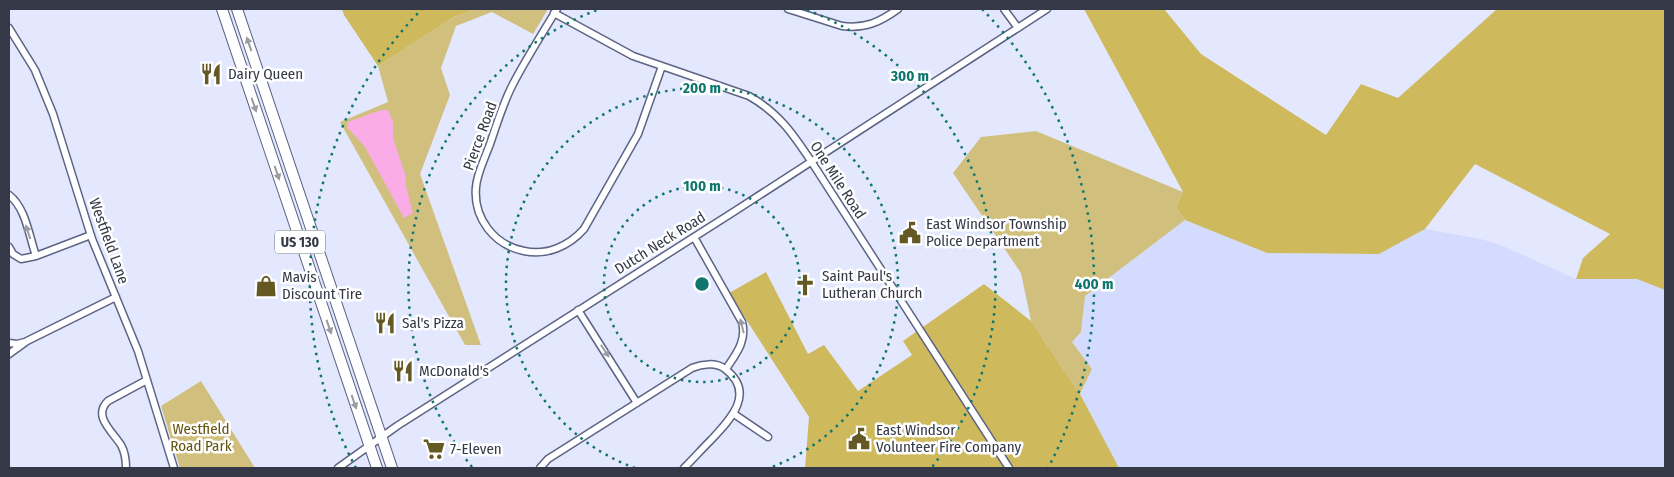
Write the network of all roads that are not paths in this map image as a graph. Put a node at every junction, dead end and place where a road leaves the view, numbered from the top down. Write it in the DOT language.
graph roads {
  1 [pos="222,9"];
  2 [pos="237,9"];
  3 [pos="788,9"];
  4 [pos="898,9"];
  5 [pos="1004,9"];
  6 [pos="1047,9"];
  7 [pos="555,11"];
  8 [pos="890,11"];
  9 [pos="9,28"];
  10 [pos="1018,28"];
  11 [pos="662,66"];
  12 [pos="275,123"];
  13 [pos="262,127"];
  14 [pos="812,161"];
  15 [pos="9,195"];
  16 [pos="91,235"];
  17 [pos="694,237"];
  18 [pos="9,247"];
  19 [pos="36,256"];
  20 [pos="116,297"];
  21 [pos="578,310"];
  22 [pos="27,342"];
  23 [pos="9,343"];
  24 [pos="9,354"];
  25 [pos="726,369"];
  26 [pos="147,380"];
  27 [pos="637,403"];
  28 [pos="734,414"];
  29 [pos="381,437"];
  30 [pos="768,437"];
  31 [pos="369,446"];
  32 [pos="126,468"];
  33 [pos="174,468"];
  34 [pos="338,468"];
  35 [pos="377,468"];
  36 [pos="392,468"];
  37 [pos="540,468"];
  38 [pos="684,468"];
  39 [pos="1009,468"];
  1 -- 13 [label="highway, US 130, one-way"];
  12 -- 2 [label="highway, US 130, one-way"];
  3 -- 8 [label="street"];
  4 -- 8 [label="street"];
  5 -- 10 [label="street"];
  6 -- 10 [label="street, Dutch Neck Road"];
  7 -- 11 [label="street, One Mile Road"];
  7 -- 11 [label="street, Pierce Road"];
  9 -- 16 [label="street, Westfield Lane"];
  10 -- 14 [label="street, Dutch Neck Road"];
  11 -- 14 [label="street, One Mile Road"];
  12 -- 13 [label="street"];
  12 -- 29 [label="highway, US 130"];
  13 -- 31 [label="highway, US 130, one-way"];
  14 -- 17 [label="street, Dutch Neck Road"];
  14 -- 39 [label="street, One Mile Road"];
  19 -- 15 [label="street, one-way"];
  16 -- 19 [label="street"];
  16 -- 20 [label="street, Westfield Lane"];
  17 -- 21 [label="street, Dutch Neck Road"];
  25 -- 17 [label="street, one-way"];
  18 -- 19 [label="street"];
  20 -- 22 [label="street"];
  20 -- 26 [label="street, Westfield Lane"];
  21 -- 27 [label="street, one-way"];
  21 -- 29 [label="street, Dutch Neck Road"];
  22 -- 23 [label="street"];
  22 -- 24 [label="street"];
  25 -- 27 [label="street"];
  25 -- 28 [label="street"];
  26 -- 32 [label="street"];
  26 -- 33 [label="street, Westfield Lane"];
  27 -- 37 [label="street"];
  28 -- 30 [label="street"];
  28 -- 38 [label="street"];
  29 -- 31 [label="street, Dutch Neck Road"];
  29 -- 36 [label="highway, US 130"];
  31 -- 34 [label="street, Dutch Neck Road"];
  31 -- 35 [label="highway, US 130"];
}
